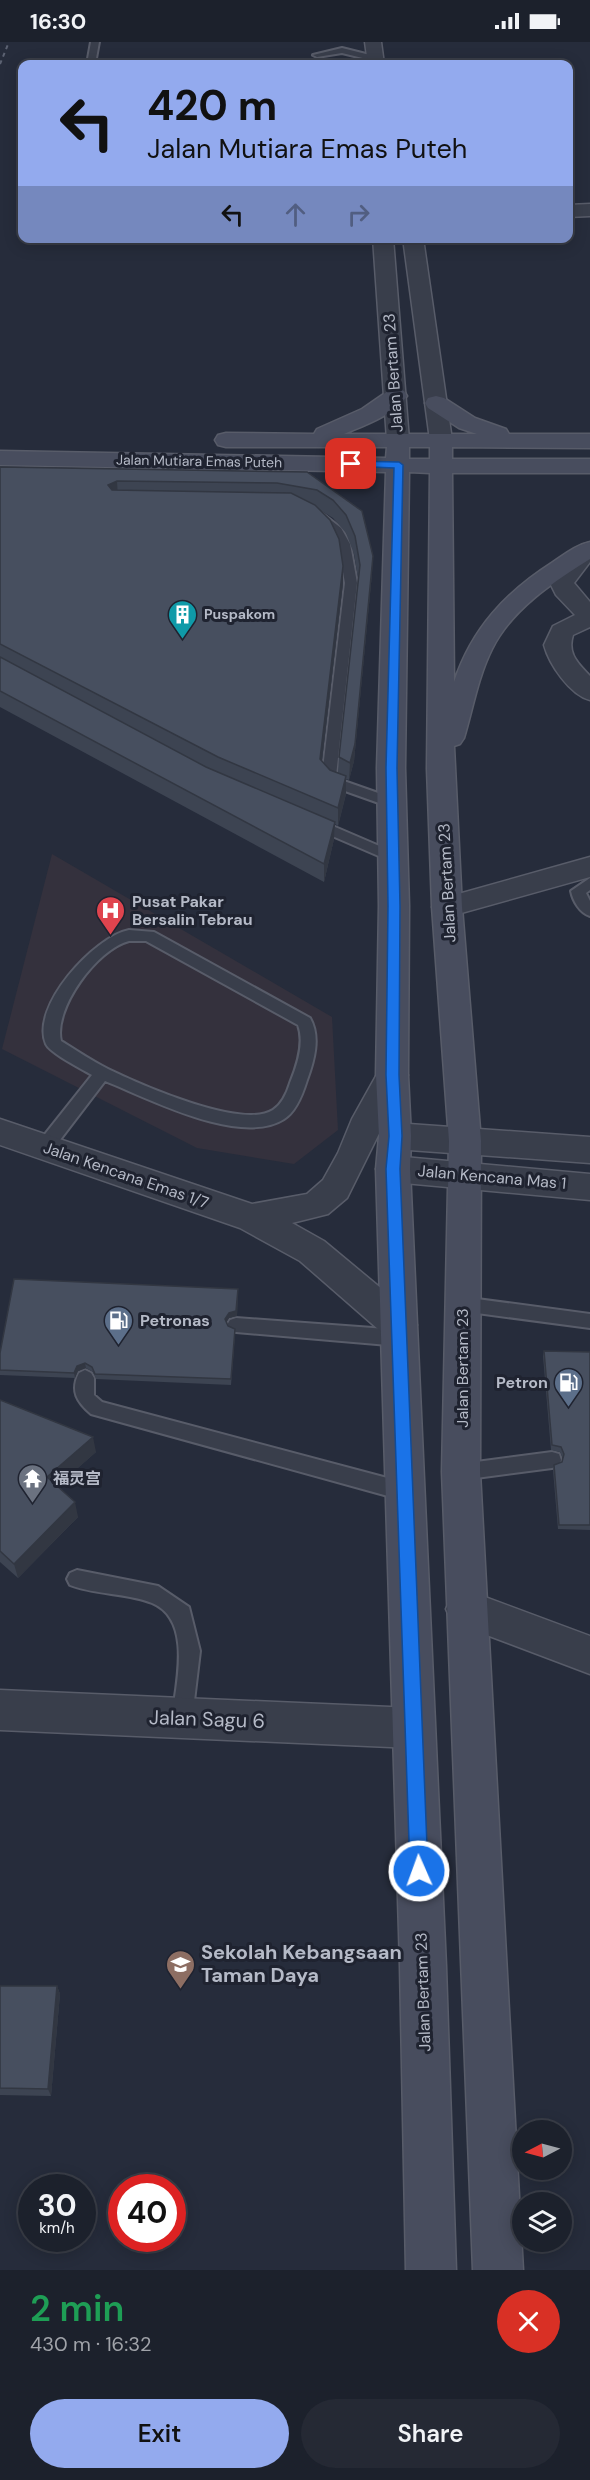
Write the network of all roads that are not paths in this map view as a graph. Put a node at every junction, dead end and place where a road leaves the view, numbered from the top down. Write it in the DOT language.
graph roads {
  1 [pos="95,42"];
  2 [pos="315,45"];
  3 [pos="375,55"];
  4 [pos="92,60"];
  5 [pos="317,60"];
  6 [pos="590,210"];
  7 [pos="573,211"];
  8 [pos="383,243"];
  9 [pos="414,243"];
  10 [pos="396,396"];
  11 [pos="436,403"];
  12 [pos="315,438"];
  13 [pos="398,440"];
  14 [pos="441,440"];
  15 [pos="0,441"];
  16 [pos="535,441"];
  17 [pos="590,441"];
  18 [pos="0,459"];
  19 [pos="328,463"];
  20 [pos="399,465"];
  21 [pos="439,466"];
  22 [pos="536,466"];
  23 [pos="590,466"];
  24 [pos="440,497"];
  25 [pos="397,502"];
  26 [pos="305,508"];
  27 [pos="589,550"];
  28 [pos="590,617"];
  29 [pos="590,692"];
  30 [pos="441,769"];
  31 [pos="393,803"];
  32 [pos="300,818"];
  33 [pos="393,857"];
  34 [pos="590,867"];
  35 [pos="590,884"];
  36 [pos="447,907"];
  37 [pos="590,911"];
  38 [pos="102,1073"];
  39 [pos="392,1075"];
  40 [pos="0,1132"];
  41 [pos="44,1148"];
  42 [pos="590,1150"];
  43 [pos="394,1152"];
  44 [pos="464,1158"];
  45 [pos="590,1186"];
  46 [pos="252,1218"];
  47 [pos="462,1304"];
  48 [pos="590,1321"];
  49 [pos="236,1325"];
  50 [pos="399,1331"];
  51 [pos="85,1378"];
  52 [pos="552,1460"];
  53 [pos="461,1472"];
  54 [pos="406,1492"];
  55 [pos="77,1579"];
  56 [pos="465,1610"];
  57 [pos="590,1655"];
  58 [pos="0,1710"];
  59 [pos="182,1718"];
  60 [pos="413,1728"];
  61 [pos="431,2270"];
  62 [pos="498,2270"];
  1 -- 4 [label="lane"];
  2 -- 5 [label="lane"];
  3 -- 5 [label="lane"];
  6 -- 7 [label="street"];
  8 -- 10 [label="street, Jalan Bertam 23"];
  9 -- 11 [label="street, Jalan Bertam 23"];
  10 -- 12 [label="street"];
  10 -- 13 [label="street, Jalan Bertam 23"];
  11 -- 14 [label="street, Jalan Bertam 23"];
  11 -- 16 [label="street"];
  12 -- 13 [label="street, Jalan Mutiara Emas Puteh"];
  12 -- 15 [label="street, Jalan Mutiara Emas Puteh"];
  13 -- 14 [label="street, Jalan Mutiara Emas Puteh"];
  13 -- 20 [label="street, Jalan Bertam 23"];
  14 -- 16 [label="street"];
  14 -- 21 [label="street, Jalan Bertam 23"];
  16 -- 17 [label="street"];
  18 -- 19 [label="street, Jalan Mutiara Emas Puteh"];
  19 -- 20 [label="street, Jalan Mutiara Emas Puteh"];
  19 -- 25 [label="street"];
  20 -- 21 [label="street, Jalan Mutiara Emas Puteh"];
  20 -- 25 [label="street, Jalan Bertam 23"];
  21 -- 22 [label="street"];
  21 -- 24 [label="street, Jalan Bertam 23"];
  22 -- 23 [label="street"];
  22 -- 24 [label="street"];
  24 -- 30 [label="street, Jalan Bertam 23"];
  25 -- 31 [label="street, Jalan Bertam 23"];
  26 -- 31 [label="lane"];
  27 -- 28 [label="street"];
  27 -- 30 [label="street"];
  28 -- 29 [label="street"];
  30 -- 36 [label="street, Jalan Bertam 23"];
  31 -- 33 [label="street, Jalan Bertam 23"];
  32 -- 33 [label="lane"];
  33 -- 39 [label="street, Jalan Bertam 23"];
  34 -- 36 [label="street"];
  35 -- 37 [label="lane"];
  36 -- 44 [label="street, Jalan Bertam 23"];
  38 -- 38 [label="lane"];
  38 -- 41 [label="lane"];
  39 -- 43 [label="street, Jalan Bertam 23"];
  39 -- 46 [label="street"];
  40 -- 41 [label="street, Jalan Kencana Emas 1/7"];
  41 -- 46 [label="street, Jalan Kencana Emas 1/7"];
  42 -- 44 [label="street, Jalan Kencana Mas 1"];
  43 -- 44 [label="street, Jalan Kencana Mas 1"];
  43 -- 50 [label="street, Jalan Bertam 23"];
  44 -- 45 [label="street, Jalan Kencana Mas 1"];
  44 -- 47 [label="street, Jalan Bertam 23"];
  46 -- 50 [label="street, Jalan Kencana Emas 1/7"];
  47 -- 48 [label="lane"];
  47 -- 53 [label="street, Jalan Bertam 23"];
  49 -- 50 [label="lane"];
  50 -- 54 [label="street, Jalan Bertam 23"];
  51 -- 54 [label="lane"];
  52 -- 53 [label="lane"];
  53 -- 56 [label="street, Jalan Bertam 23"];
  54 -- 60 [label="street, Jalan Bertam 23"];
  55 -- 59 [label="lane"];
  56 -- 57 [label="street"];
  56 -- 62 [label="street, Jalan Bertam 23"];
  58 -- 59 [label="street, Jalan Sagu 6"];
  59 -- 60 [label="street, Jalan Sagu 6"];
  60 -- 61 [label="street, Jalan Bertam 23"];
}
